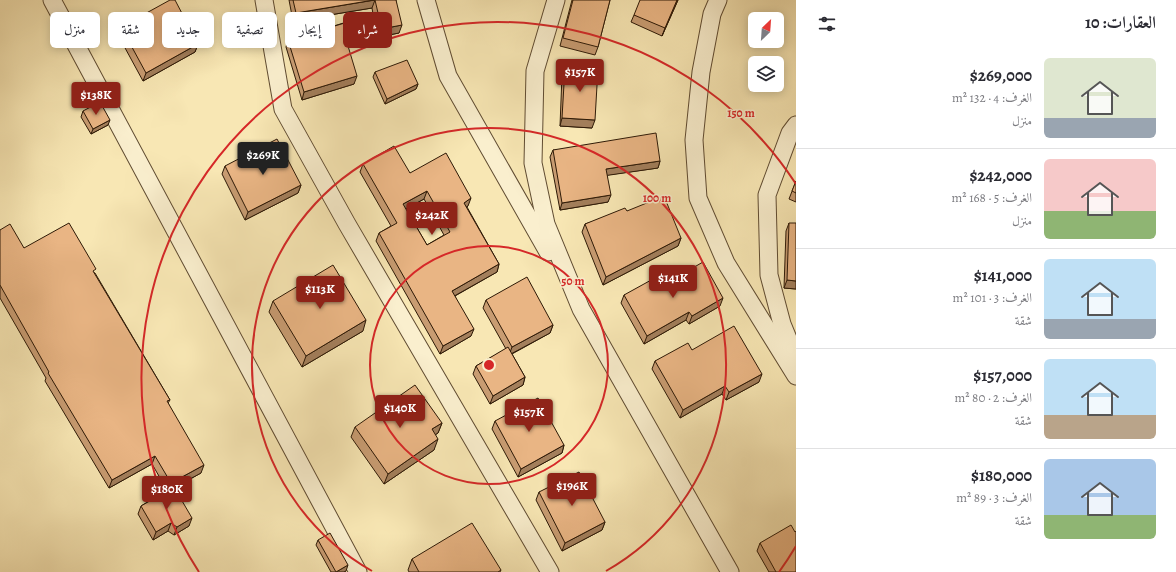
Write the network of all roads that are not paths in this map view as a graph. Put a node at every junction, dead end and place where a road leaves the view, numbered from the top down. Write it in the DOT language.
graph roads {
  1 [pos="52,0"];
  2 [pos="264,0"];
  3 [pos="426,0"];
  4 [pos="556,0"];
  5 [pos="718,0"];
  6 [pos="796,125"];
  7 [pos="581,309"];
  8 [pos="796,358"];
  9 [pos="796,376"];
  10 [pos="358,572"];
  11 [pos="550,572"];
  12 [pos="730,572"];
  1 -- 10 [label="street"];
  2 -- 11 [label="street"];
  3 -- 7 [label="street"];
  4 -- 7 [label="street"];
  5 -- 9 [label="street"];
  6 -- 8 [label="street"];
  7 -- 12 [label="street"];
}
